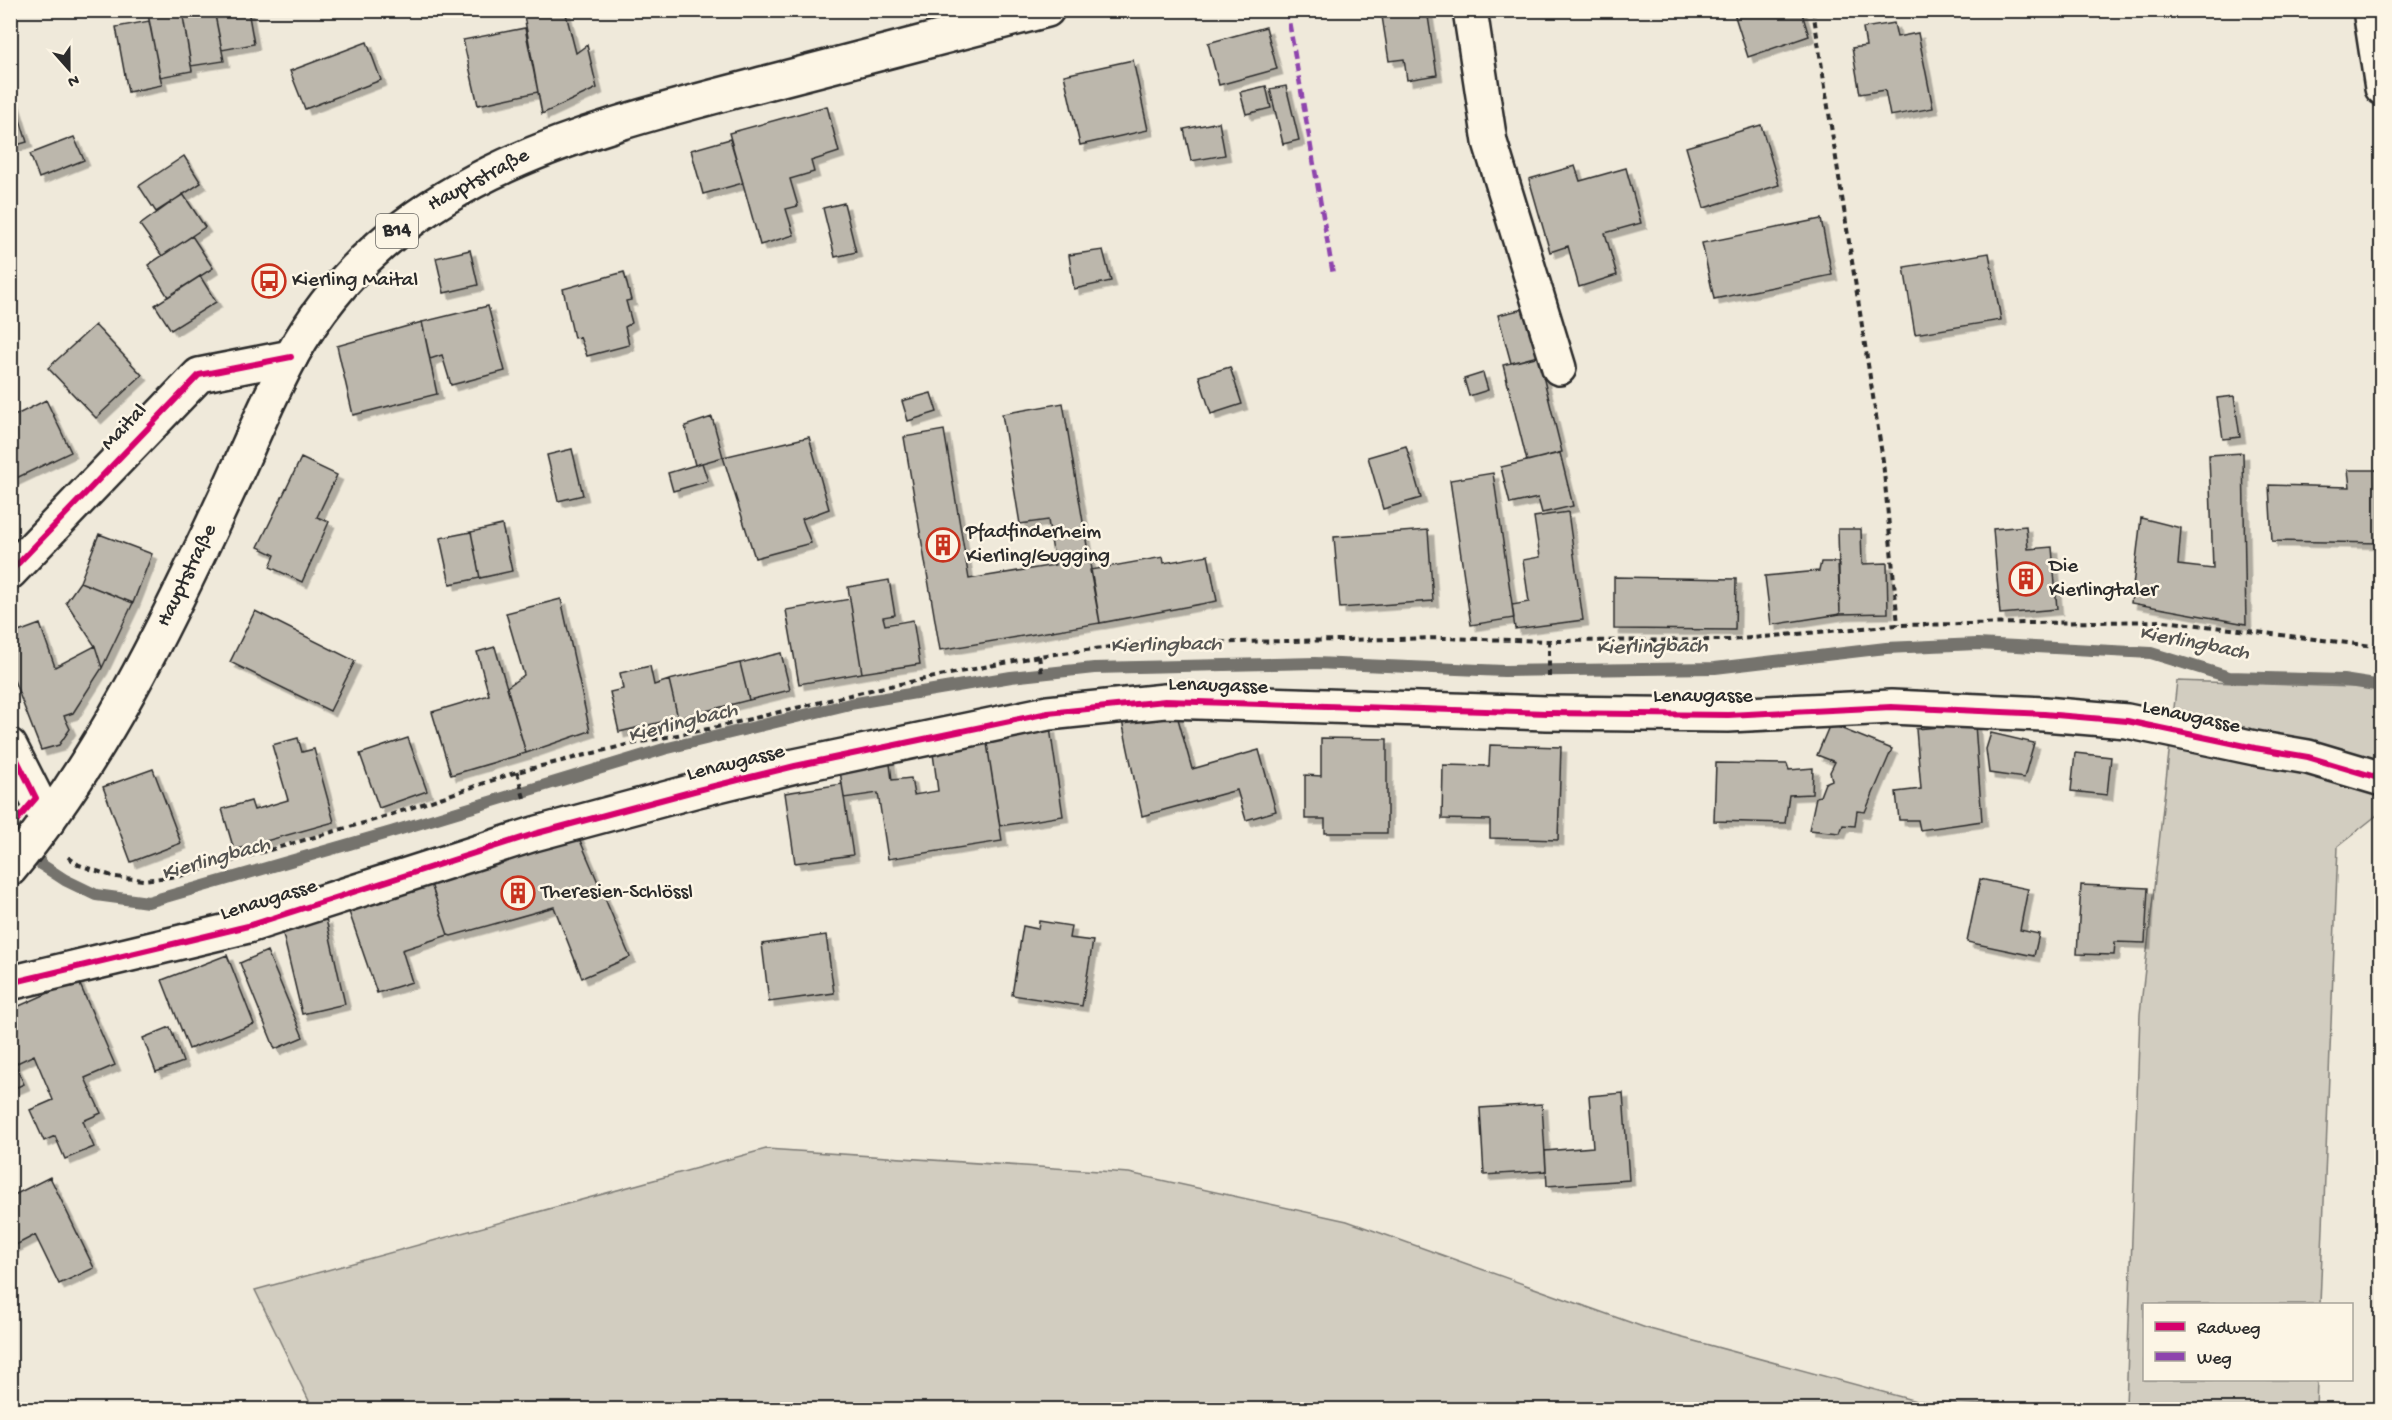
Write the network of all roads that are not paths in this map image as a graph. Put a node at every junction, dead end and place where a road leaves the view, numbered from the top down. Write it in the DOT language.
graph roads {
  1 [pos="1047,10"];
  2 [pos="1470,10"];
  3 [pos="2370,10"];
  4 [pos="2382,88"];
  5 [pos="291,357"];
  6 [pos="1559,368"];
  7 [pos="10,572"];
  8 [pos="10,746"];
  9 [pos="2382,779"];
  10 [pos="44,824"];
  11 [pos="12,867"];
  12 [pos="10,983"];
  1 -- 5 [label="street, Hauptstraße / B14"];
  2 -- 6 [label="street"];
  3 -- 4 [label="street"];
  5 -- 7 [label="street, Maital"];
  5 -- 10 [label="street, Hauptstraße / B14"];
  8 -- 10 [label="street"];
  9 -- 12 [label="street, Lenaugasse"];
  10 -- 11 [label="street, Hauptstraße / B14"];
}
